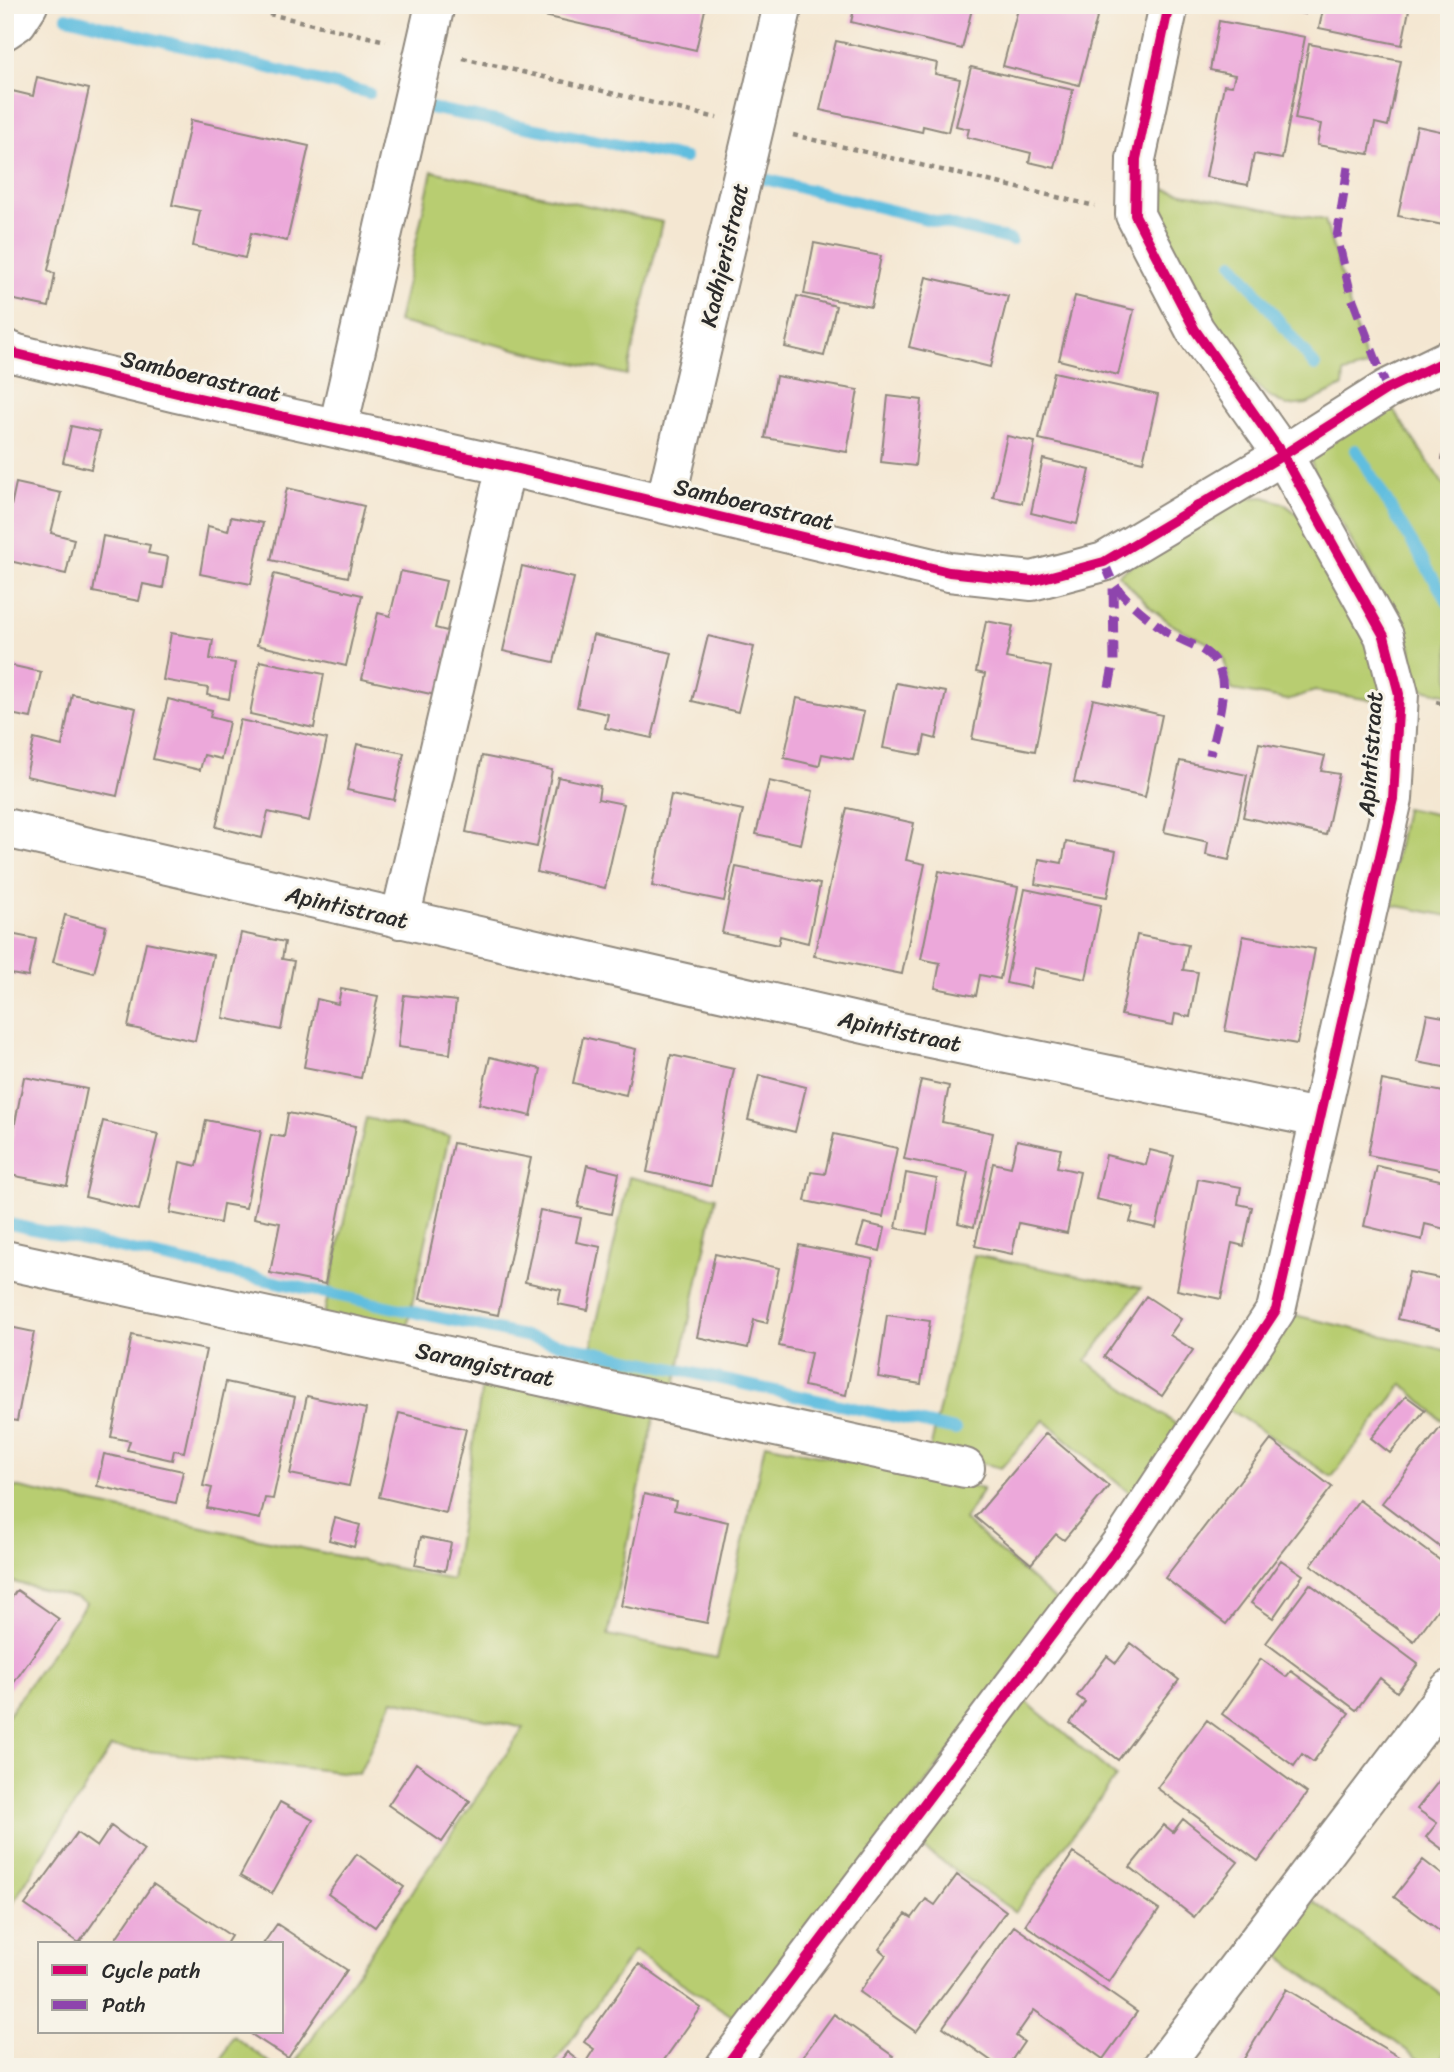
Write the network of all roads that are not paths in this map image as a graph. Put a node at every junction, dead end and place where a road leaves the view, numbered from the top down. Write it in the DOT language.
graph roads {
  1 [pos="28,5"];
  2 [pos="435,5"];
  3 [pos="783,5"];
  4 [pos="1169,5"];
  5 [pos="5,30"];
  6 [pos="5,349"];
  7 [pos="1449,359"];
  8 [pos="338,428"];
  9 [pos="1283,455"];
  10 [pos="506,466"];
  11 [pos="665,504"];
  12 [pos="5,828"];
  13 [pos="400,919"];
  14 [pos="1318,1118"];
  15 [pos="5,1260"];
  16 [pos="965,1468"];
  17 [pos="1449,1690"];
  18 [pos="725,2067"];
  19 [pos="1162,2067"];
  1 -- 5 [label="street"];
  2 -- 8 [label="street"];
  3 -- 11 [label="street, Kadhjeristraat"];
  4 -- 9 [label="street, Apintistraat"];
  6 -- 8 [label="street, Samboerastraat"];
  7 -- 9 [label="street, Samboerastraat"];
  8 -- 10 [label="street, Samboerastraat"];
  9 -- 11 [label="street, Samboerastraat"];
  9 -- 14 [label="street, Apintistraat"];
  10 -- 11 [label="street, Samboerastraat"];
  10 -- 13 [label="street"];
  12 -- 13 [label="street, Apintistraat"];
  13 -- 14 [label="street, Apintistraat"];
  14 -- 18 [label="street"];
  15 -- 16 [label="street, Sarangistraat"];
  17 -- 19 [label="street"];
}
